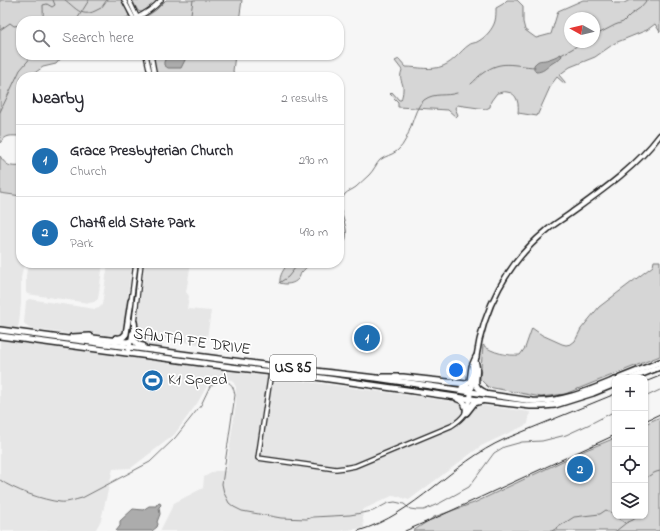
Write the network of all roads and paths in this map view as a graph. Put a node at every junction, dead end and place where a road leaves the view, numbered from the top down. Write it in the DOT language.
graph roads {
  1 [pos="124,0"];
  2 [pos="129,0"];
  3 [pos="161,0"];
  4 [pos="134,16"];
  5 [pos="135,16"];
  6 [pos="142,16"];
  7 [pos="147,60"];
  8 [pos="152,60"];
  9 [pos="150,72"];
  10 [pos="155,72"];
  11 [pos="660,135"];
  12 [pos="135,268"];
  13 [pos="140,268"];
  14 [pos="131,301"];
  15 [pos="134,322"];
  16 [pos="0,330"];
  17 [pos="0,335"];
  18 [pos="64,338"];
  19 [pos="82,340"];
  20 [pos="129,344"];
  21 [pos="127,353"];
  22 [pos="189,355"];
  23 [pos="475,359"];
  24 [pos="187,361"];
  25 [pos="660,362"];
  26 [pos="660,367"];
  27 [pos="285,368"];
  28 [pos="271,372"];
  29 [pos="628,375"];
  30 [pos="640,375"];
  31 [pos="309,376"];
  32 [pos="376,378"];
  33 [pos="612,381"];
  34 [pos="397,382"];
  35 [pos="612,385"];
  36 [pos="472,389"];
  37 [pos="452,396"];
  38 [pos="470,398"];
  39 [pos="491,398"];
  40 [pos="466,413"];
  1 -- 4 [label="street"];
  2 -- 5 [label="street"];
  3 -- 6 [label="street"];
  7 -- 9 [label="street"];
  8 -- 10 [label="street"];
  11 -- 23 [label="main road"];
  12 -- 14 [label="street"];
  13 -- 15 [label="street"];
  14 -- 18 [label="highway"];
  14 -- 20 [label="street"];
  15 -- 20 [label="street"];
  15 -- 22 [label="highway"];
  16 -- 18 [label="highway"];
  17 -- 19 [label="highway"];
  17 -- 21 [label="highway, SANTA FE DRIVE / US 85"];
  18 -- 19 [label="highway"];
  19 -- 20 [label="highway, SANTA FE DRIVE"];
  20 -- 21 [label="street"];
  20 -- 22 [label="highway, SANTA FE DRIVE / US 85"];
  21 -- 24 [label="highway, SANTA FE DRIVE / US 85"];
  22 -- 27 [label="highway, SANTA FE DRIVE / US 85"];
  23 -- 32 [label="highway"];
  23 -- 36 [label="main road"];
  23 -- 39 [label="highway"];
  24 -- 27 [label="highway"];
  24 -- 28 [label="highway, SANTA FE DRIVE / US 85"];
  25 -- 29 [label="highway"];
  26 -- 30 [label="highway"];
  27 -- 32 [label="highway, SANTA FE DRIVE / US 85"];
  28 -- 31 [label="highway, SANTA FE DRIVE / US 85"];
  28 -- 40 [label="street"];
  31 -- 34 [label="highway"];
  31 -- 37 [label="highway, SANTA FE DRIVE / US 85"];
  32 -- 34 [label="highway, SANTA FE DRIVE / US 85"];
  33 -- 39 [label="highway, SANTA FE DRIVE / US 85"];
  34 -- 36 [label="highway, SANTA FE DRIVE / US 85"];
  35 -- 39 [label="highway, SANTA FE DRIVE / US 85"];
  36 -- 38 [label="main road"];
  36 -- 39 [label="highway, SANTA FE DRIVE / US 85"];
  37 -- 38 [label="highway, SANTA FE DRIVE / US 85"];
  37 -- 40 [label="highway"];
  38 -- 39 [label="highway, SANTA FE DRIVE / US 85"];
  38 -- 40 [label="street"];
  39 -- 40 [label="highway"];
}
